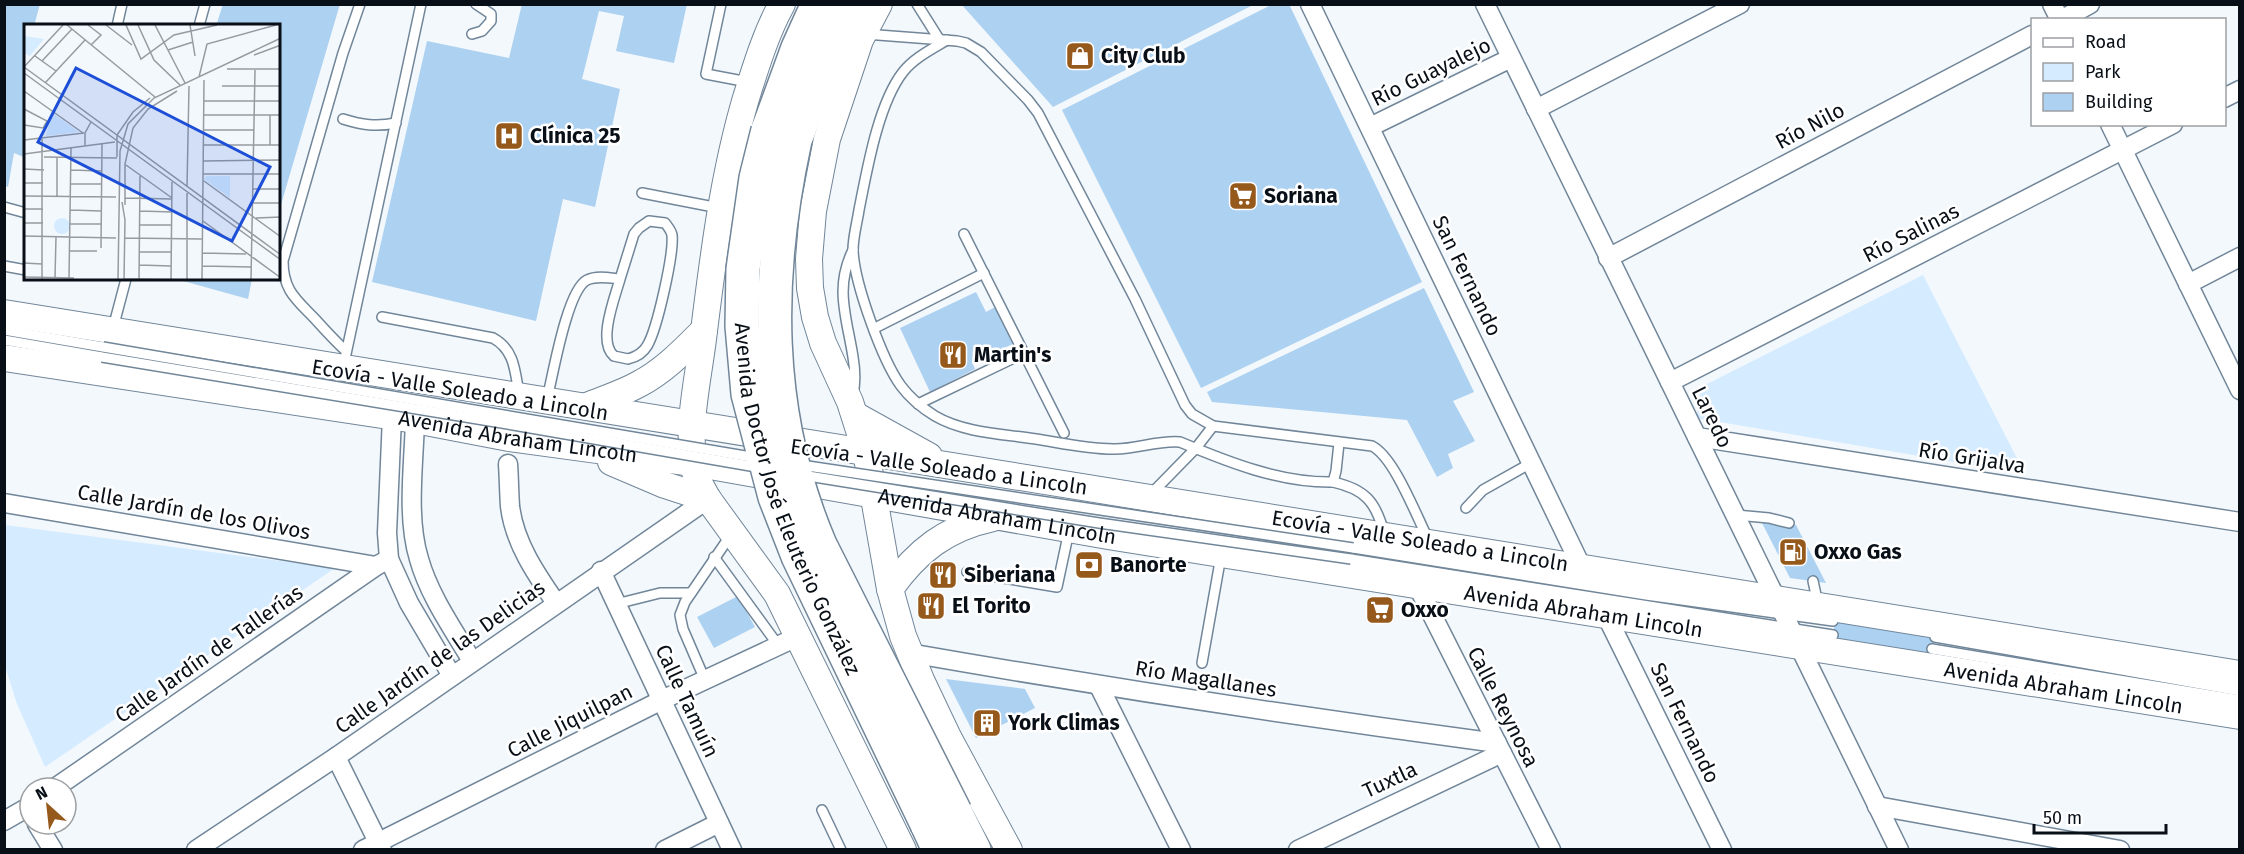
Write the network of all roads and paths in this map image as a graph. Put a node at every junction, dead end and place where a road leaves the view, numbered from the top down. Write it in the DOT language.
graph roads {
  1 [pos="122,4"];
  2 [pos="205,4"];
  3 [pos="360,4"];
  4 [pos="421,4"];
  5 [pos="476,4"];
  6 [pos="721,4"];
  7 [pos="782,4"];
  8 [pos="818,4"];
  9 [pos="879,4"];
  10 [pos="917,4"];
  11 [pos="1310,4"];
  12 [pos="1485,4"];
  13 [pos="1740,4"];
  14 [pos="2052,4"];
  15 [pos="2090,4"];
  16 [pos="2059,18"];
  17 [pos="2064,18"];
  18 [pos="858,19"];
  19 [pos="117,24"];
  20 [pos="200,24"];
  21 [pos="472,34"];
  22 [pos="2031,36"];
  23 [pos="943,40"];
  24 [pos="1511,58"];
  25 [pos="751,82"];
  26 [pos="2240,90"];
  27 [pos="2226,97"];
  28 [pos="1536,109"];
  29 [pos="343,119"];
  30 [pos="396,123"];
  31 [pos="2111,126"];
  32 [pos="2169,126"];
  33 [pos="1370,127"];
  34 [pos="782,135"];
  35 [pos="2123,150"];
  36 [pos="642,193"];
  37 [pos="4,207"];
  38 [pos="720,208"];
  39 [pos="24,212"];
  40 [pos="964,234"];
  41 [pos="853,250"];
  42 [pos="2240,257"];
  43 [pos="1608,258"];
  44 [pos="4,266"];
  45 [pos="24,270"];
  46 [pos="984,273"];
  47 [pos="620,279"];
  48 [pos="126,280"];
  49 [pos="2188,284"];
  50 [pos="4,313"];
  51 [pos="382,317"];
  52 [pos="875,328"];
  53 [pos="4,330"];
  54 [pos="704,330"];
  55 [pos="4,340"];
  56 [pos="106,345"];
  57 [pos="1024,353"];
  58 [pos="4,358"];
  59 [pos="345,359"];
  60 [pos="1670,382"];
  61 [pos="2240,390"];
  62 [pos="519,397"];
  63 [pos="546,401"];
  64 [pos="918,404"];
  65 [pos="587,406"];
  66 [pos="853,409"];
  67 [pos="403,419"];
  68 [pos="692,424"];
  69 [pos="1213,426"];
  70 [pos="1064,433"];
  71 [pos="1697,437"];
  72 [pos="1339,443"];
  73 [pos="1196,448"];
  74 [pos="583,450"];
  75 [pos="866,452"];
  76 [pos="693,463"];
  77 [pos="1531,463"];
  78 [pos="508,464"];
  79 [pos="947,466"];
  80 [pos="1333,482"];
  81 [pos="1075,487"];
  82 [pos="873,496"];
  83 [pos="1138,497"];
  84 [pos="708,499"];
  85 [pos="4,503"];
  86 [pos="388,506"];
  87 [pos="1466,508"];
  88 [pos="413,509"];
  89 [pos="1736,515"];
  90 [pos="1002,517"];
  91 [pos="2240,522"];
  92 [pos="1789,523"];
  93 [pos="1070,529"];
  94 [pos="732,534"];
  95 [pos="1108,536"];
  96 [pos="1386,537"];
  97 [pos="1431,544"];
  98 [pos="1222,554"];
  99 [pos="714,558"];
  100 [pos="383,562"];
  101 [pos="1582,568"];
  102 [pos="601,571"];
  103 [pos="968,572"];
  104 [pos="1813,581"];
  105 [pos="1417,585"];
  106 [pos="890,589"];
  107 [pos="432,592"];
  108 [pos="691,593"];
  109 [pos="409,603"];
  110 [pos="556,603"];
  111 [pos="616,604"];
  112 [pos="1827,614"];
  113 [pos="1607,617"];
  114 [pos="1787,622"];
  115 [pos="1833,635"];
  116 [pos="1934,637"];
  117 [pos="788,641"];
  118 [pos="1932,649"];
  119 [pos="909,653"];
  120 [pos="472,661"];
  121 [pos="1202,663"];
  122 [pos="2240,674"];
  123 [pos="452,676"];
  124 [pos="705,680"];
  125 [pos="1099,686"];
  126 [pos="2240,691"];
  127 [pos="662,700"];
  128 [pos="2240,700"];
  129 [pos="2240,716"];
  130 [pos="1499,748"];
  131 [pos="336,757"];
  132 [pos="73,776"];
  133 [pos="1877,806"];
  134 [pos="822,810"];
  135 [pos="18,814"];
  136 [pos="4,821"];
  137 [pos="719,823"];
  138 [pos="940,828"];
  139 [pos="44,836"];
  140 [pos="375,847"];
  141 [pos="898,848"];
  142 [pos="52,849"];
  143 [pos="196,849"];
  144 [pos="665,849"];
  145 [pos="732,849"];
  146 [pos="841,849"];
  147 [pos="974,849"];
  148 [pos="1009,849"];
  149 [pos="1181,849"];
  150 [pos="1298,849"];
  151 [pos="1551,849"];
  152 [pos="1722,849"];
  153 [pos="1899,849"];
  154 [pos="2120,849"];
  1 -- 19 [label="lane"];
  2 -- 20 [label="lane"];
  3 -- 59 [label="lane"];
  4 -- 30 [label="lane"];
  5 -- 21 [label="lane"];
  6 -- 25 [label="lane"];
  7 -- 25 [label="main road"];
  8 -- 34 [label="highway"];
  9 -- 18 [label="main road"];
  10 -- 23 [label="lane"];
  11 -- 33 [label="street, San Fernando"];
  12 -- 24 [label="street, Laredo"];
  13 -- 28 [label="street"];
  14 -- 16 [label="street"];
  15 -- 17 [label="street"];
  18 -- 23 [label="lane"];
  18 -- 34 [label="highway"];
  18 -- 66 [label="main road"];
  22 -- 43 [label="street, Río Nilo"];
  23 -- 41 [label="lane"];
  23 -- 69 [label="lane"];
  24 -- 28 [label="street, Laredo"];
  24 -- 33 [label="street, Río Guayalejo"];
  25 -- 38 [label="main road"];
  26 -- 27 [label="street"];
  28 -- 43 [label="street, Laredo"];
  29 -- 30 [label="lane"];
  30 -- 59 [label="lane"];
  31 -- 35 [label="street"];
  32 -- 35 [label="street, Río Salinas"];
  33 -- 77 [label="street, San Fernando"];
  34 -- 138 [label="highway, Avenida Doctor José Eleuterio González, bridge"];
  35 -- 49 [label="street"];
  35 -- 60 [label="street, Río Salinas"];
  36 -- 38 [label="lane"];
  37 -- 39 [label="lane"];
  38 -- 54 [label="main road"];
  40 -- 46 [label="lane"];
  41 -- 52 [label="lane"];
  41 -- 66 [label="lane"];
  42 -- 49 [label="street"];
  43 -- 60 [label="street, Laredo"];
  44 -- 45 [label="lane"];
  46 -- 52 [label="lane"];
  46 -- 57 [label="lane"];
  47 -- 47 [label="lane"];
  47 -- 63 [label="lane"];
  48 -- 56 [label="lane"];
  49 -- 61 [label="street"];
  50 -- 56 [label="main road"];
  51 -- 62 [label="lane"];
  52 -- 64 [label="lane"];
  53 -- 56 [label="lane, Ecovía - Valle Soleado a Lincoln"];
  54 -- 65 [label="main road"];
  54 -- 68 [label="main road"];
  55 -- 56 [label="lane"];
  56 -- 59 [label="main road"];
  56 -- 114 [label="lane, Ecovía - Valle Soleado a Lincoln, bridge"];
  56 -- 114 [label="lane, bridge"];
  57 -- 64 [label="lane"];
  57 -- 70 [label="lane"];
  58 -- 67 [label="main road, Avenida Abraham Lincoln"];
  59 -- 62 [label="main road"];
  60 -- 71 [label="street, Laredo"];
  62 -- 63 [label="main road"];
  63 -- 65 [label="main road"];
  64 -- 73 [label="lane"];
  65 -- 68 [label="main road"];
  66 -- 75 [label="main road"];
  66 -- 79 [label="main road"];
  67 -- 74 [label="main road, Avenida Abraham Lincoln"];
  67 -- 86 [label="street"];
  67 -- 88 [label="street"];
  68 -- 75 [label="main road"];
  68 -- 76 [label="main road"];
  69 -- 72 [label="lane"];
  69 -- 73 [label="lane"];
  71 -- 89 [label="street, Laredo"];
  71 -- 91 [label="street, Río Grijalva"];
  72 -- 80 [label="lane"];
  72 -- 97 [label="lane"];
  73 -- 80 [label="lane"];
  73 -- 83 [label="lane"];
  74 -- 76 [label="main road, Avenida Abraham Lincoln"];
  74 -- 84 [label="main road"];
  75 -- 79 [label="main road"];
  75 -- 82 [label="main road"];
  76 -- 82 [label="main road, Avenida Abraham Lincoln"];
  76 -- 84 [label="main road"];
  77 -- 87 [label="lane"];
  77 -- 101 [label="street, San Fernando"];
  78 -- 110 [label="street"];
  79 -- 81 [label="main road"];
  80 -- 96 [label="lane"];
  81 -- 83 [label="main road"];
  81 -- 93 [label="main road"];
  82 -- 90 [label="main road, Avenida Abraham Lincoln"];
  82 -- 106 [label="main road"];
  83 -- 95 [label="main road"];
  83 -- 96 [label="main road"];
  84 -- 94 [label="main road"];
  84 -- 102 [label="street, Calle Jardín de las Delicias"];
  85 -- 100 [label="street, Calle Jardín de los Olivos"];
  86 -- 88 [label="street"];
  86 -- 100 [label="street"];
  88 -- 107 [label="street"];
  89 -- 92 [label="lane"];
  89 -- 114 [label="street, Laredo"];
  90 -- 93 [label="main road, Avenida Abraham Lincoln"];
  90 -- 106 [label="main road"];
  93 -- 95 [label="main road, Avenida Abraham Lincoln"];
  93 -- 103 [label="lane"];
  94 -- 99 [label="lane"];
  94 -- 117 [label="main road"];
  95 -- 98 [label="main road, Avenida Abraham Lincoln"];
  96 -- 97 [label="main road"];
  97 -- 101 [label="main road"];
  98 -- 105 [label="main road, Avenida Abraham Lincoln"];
  98 -- 121 [label="lane"];
  99 -- 108 [label="lane"];
  99 -- 117 [label="lane"];
  100 -- 109 [label="street"];
  100 -- 132 [label="street, Calle Jardín de Tallerías"];
  101 -- 114 [label="main road"];
  102 -- 110 [label="street, Calle Jardín de las Delicias"];
  102 -- 111 [label="street, Calle Tamuín"];
  104 -- 112 [label="lane"];
  105 -- 113 [label="main road, Avenida Abraham Lincoln"];
  105 -- 130 [label="street, Calle Reynosa"];
  106 -- 119 [label="main road"];
  107 -- 109 [label="street"];
  107 -- 120 [label="street"];
  108 -- 111 [label="lane"];
  108 -- 124 [label="lane"];
  109 -- 123 [label="street"];
  110 -- 120 [label="street, Calle Jardín de las Delicias"];
  111 -- 127 [label="street, Calle Tamuín"];
  112 -- 114 [label="main road"];
  112 -- 122 [label="main road"];
  113 -- 114 [label="main road, Avenida Abraham Lincoln"];
  113 -- 152 [label="street, San Fernando"];
  114 -- 115 [label="lane"];
  114 -- 129 [label="main road, Avenida Abraham Lincoln"];
  114 -- 133 [label="street, Laredo"];
  116 -- 126 [label="lane"];
  117 -- 124 [label="street, Calle Jiquilpan"];
  117 -- 141 [label="main road"];
  118 -- 128 [label="lane"];
  119 -- 125 [label="street, Río Magallanes"];
  119 -- 148 [label="main road"];
  120 -- 123 [label="street, Calle Jardín de las Delicias"];
  123 -- 131 [label="street, Calle Jardín de las Delicias"];
  124 -- 127 [label="street, Calle Jiquilpan"];
  125 -- 130 [label="street, Río Magallanes"];
  125 -- 149 [label="street"];
  127 -- 137 [label="street, Calle Tamuín"];
  127 -- 140 [label="street, Calle Jiquilpan"];
  130 -- 150 [label="street, Tuxtla"];
  130 -- 151 [label="street, Calle Reynosa"];
  131 -- 140 [label="street"];
  131 -- 143 [label="street, Calle Jardín de las Delicias"];
  133 -- 153 [label="street, Laredo"];
  133 -- 154 [label="street"];
  134 -- 146 [label="lane"];
  135 -- 136 [label="street"];
  137 -- 144 [label="street"];
  137 -- 145 [label="street, Calle Tamuín"];
  138 -- 147 [label="highway, Avenida Doctor José Eleuterio González"];
  139 -- 142 [label="street"];
}
